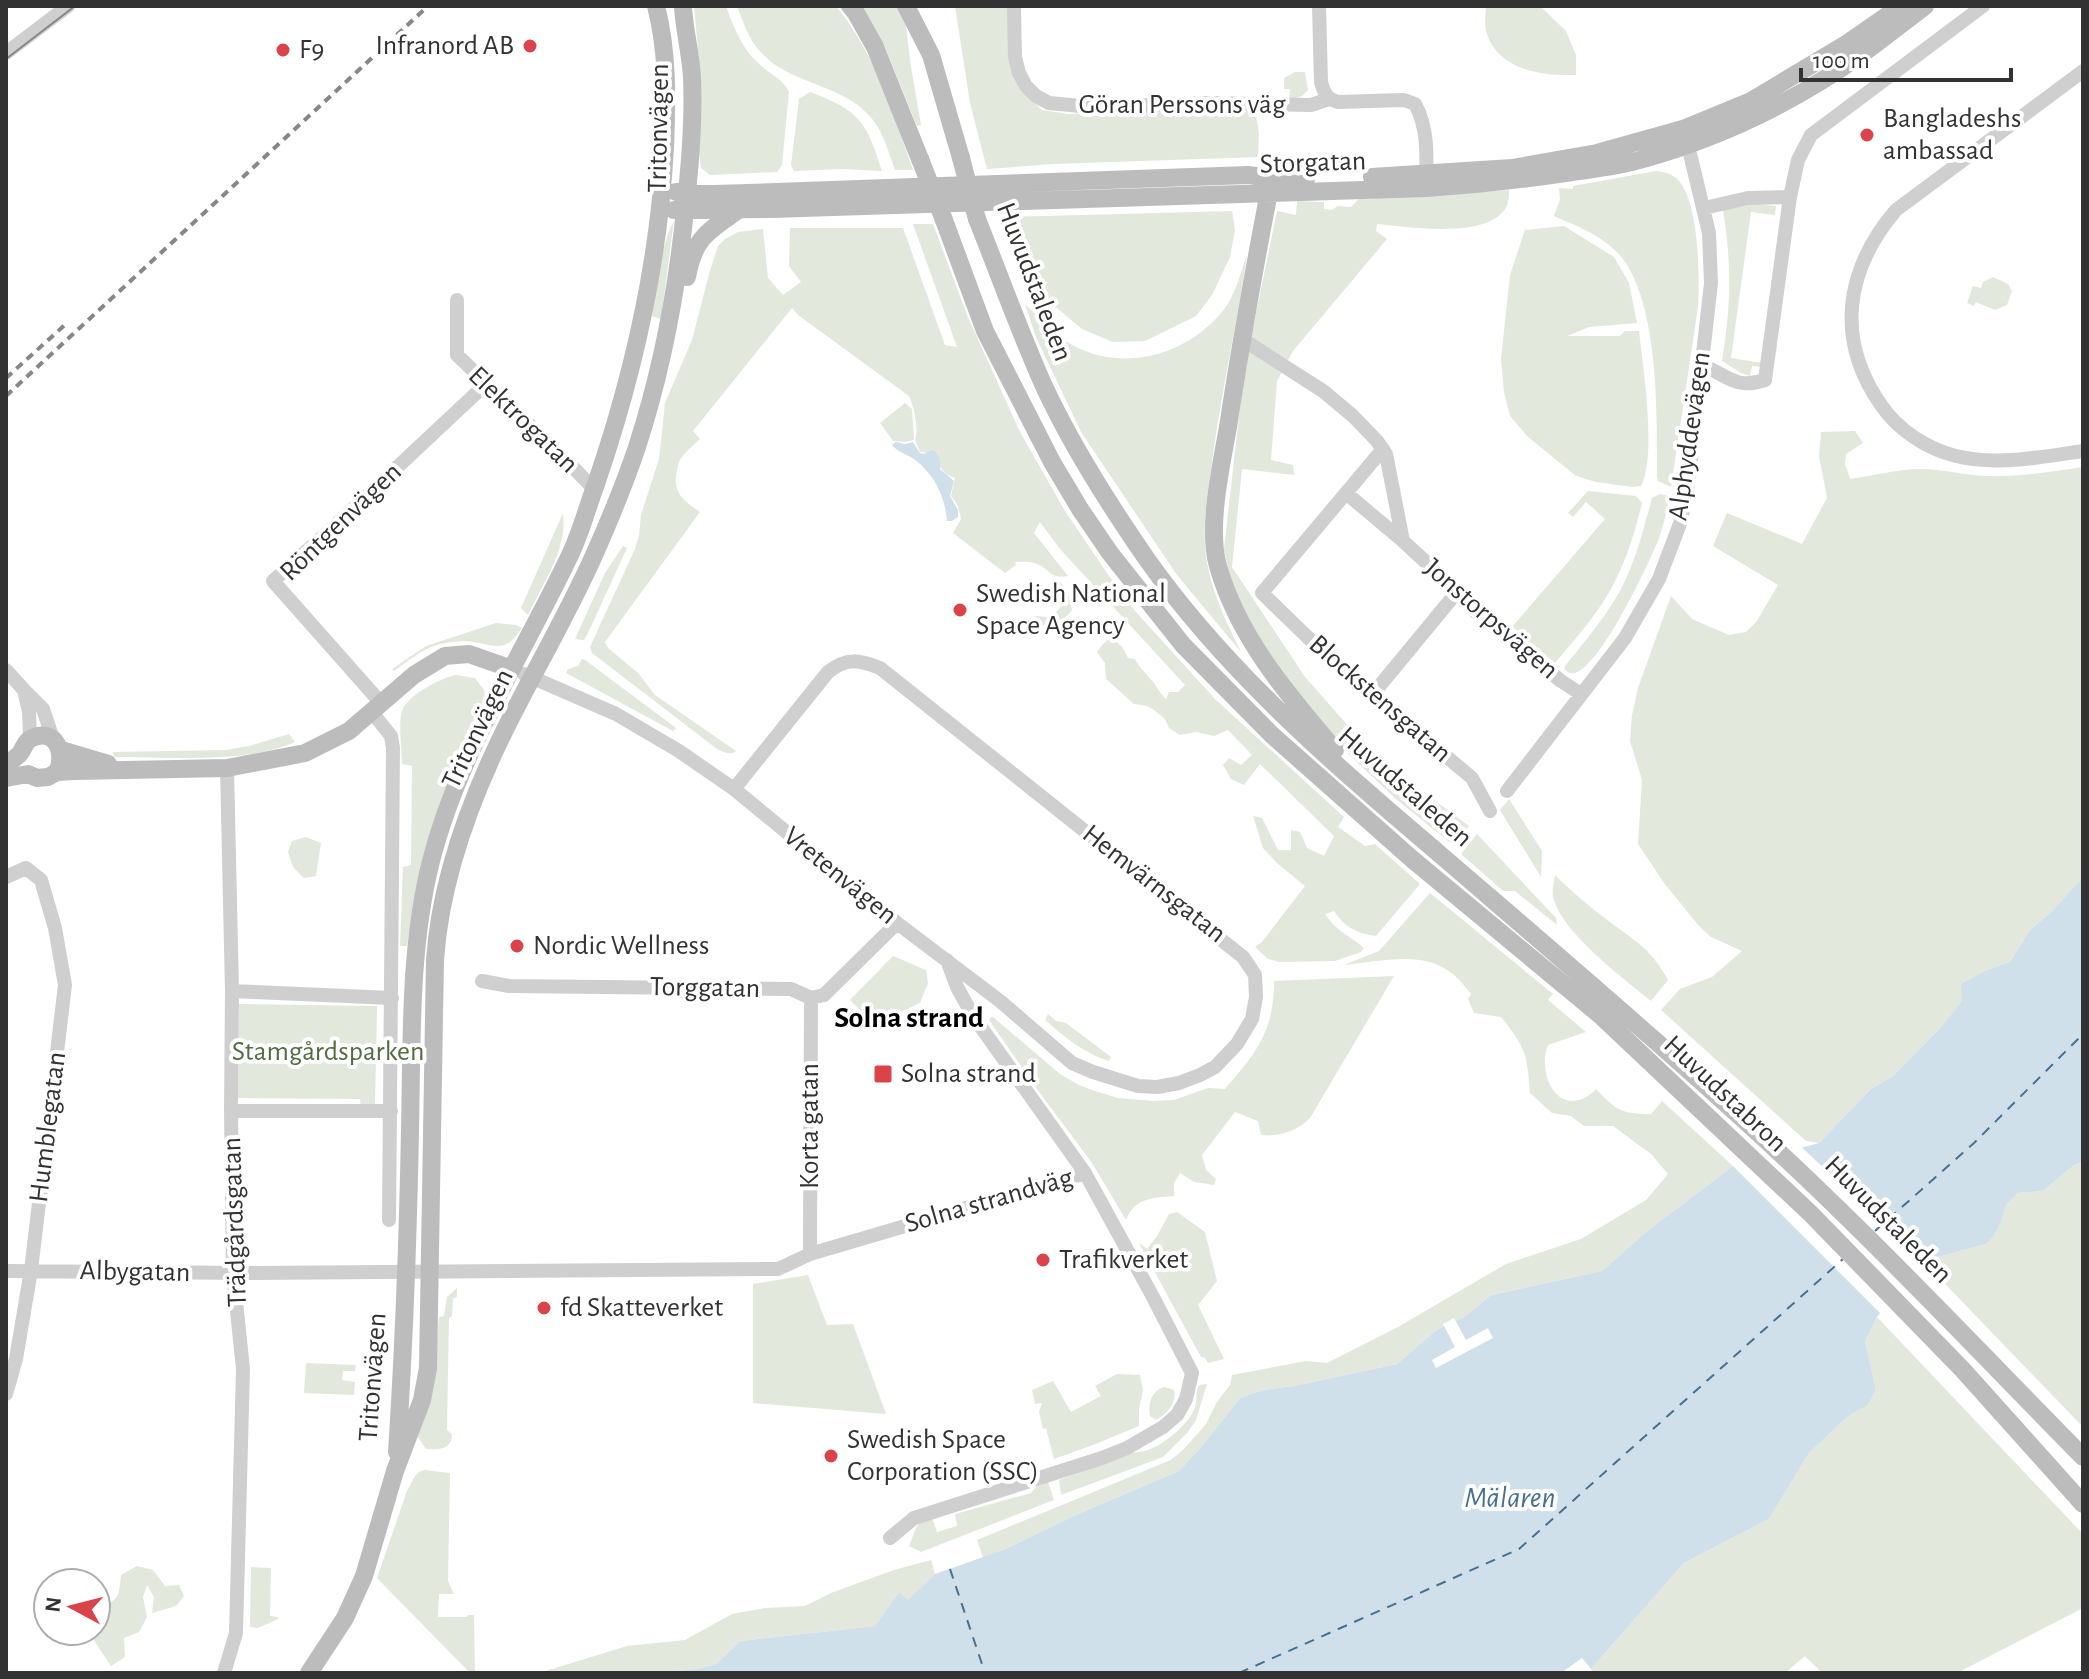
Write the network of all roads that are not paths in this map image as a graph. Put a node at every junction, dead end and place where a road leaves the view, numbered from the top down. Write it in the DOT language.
graph roads {
  1 [pos="68,6"];
  2 [pos="656,6"];
  3 [pos="683,6"];
  4 [pos="850,6"];
  5 [pos="906,6"];
  6 [pos="1014,6"];
  7 [pos="1319,6"];
  8 [pos="1901,6"];
  9 [pos="1925,6"];
  10 [pos="1983,6"];
  11 [pos="7,49"];
  12 [pos="2083,71"];
  13 [pos="1329,99"];
  14 [pos="1686,137"];
  15 [pos="1426,181"];
  16 [pos="1269,192"];
  17 [pos="1790,197"];
  18 [pos="660,200"];
  19 [pos="686,201"];
  20 [pos="1704,208"];
  21 [pos="739,210"];
  22 [pos="457,300"];
  23 [pos="668,323"];
  24 [pos="1242,339"];
  25 [pos="1702,365"];
  26 [pos="486,384"];
  27 [pos="1383,449"];
  28 [pos="2083,451"];
  29 [pos="594,489"];
  30 [pos="1346,493"];
  31 [pos="1403,541"];
  32 [pos="1457,592"];
  33 [pos="512,669"];
  34 [pos="6,670"];
  35 [pos="533,678"];
  36 [pos="24,690"];
  37 [pos="1581,694"];
  38 [pos="1372,695"];
  39 [pos="376,707"];
  40 [pos="57,744"];
  41 [pos="19,752"];
  42 [pos="227,768"];
  43 [pos="126,769"];
  44 [pos="57,772"];
  45 [pos="28,774"];
  46 [pos="6,778"];
  47 [pos="734,789"];
  48 [pos="1507,791"];
  49 [pos="1387,809"];
  50 [pos="1490,811"];
  51 [pos="6,877"];
  52 [pos="897,923"];
  53 [pos="947,960"];
  54 [pos="482,981"];
  55 [pos="232,991"];
  56 [pos="392,998"];
  57 [pos="811,998"];
  58 [pos="1606,1009"];
  59 [pos="231,1111"];
  60 [pos="391,1111"];
  61 [pos="1085,1173"];
  62 [pos="1811,1214"];
  63 [pos="389,1220"];
  64 [pos="810,1254"];
  65 [pos="31,1270"];
  66 [pos="6,1271"];
  67 [pos="407,1271"];
  68 [pos="430,1271"];
  69 [pos="233,1273"];
  70 [pos="6,1394"];
  71 [pos="2083,1457"];
  72 [pos="395,1471"];
  73 [pos="2083,1504"];
  74 [pos="890,1538"];
  75 [pos="224,1673"];
  76 [pos="309,1673"];
  1 -- 11 [label="street"];
  2 -- 18 [label="street, Tritonvägen"];
  3 -- 19 [label="street, Tritonvägen"];
  4 -- 58 [label="street, Huvudstaleden, bridge"];
  5 -- 49 [label="street, Huvudstaleden, bridge"];
  6 -- 13 [label="street, Göran Perssons väg"];
  7 -- 13 [label="street, Göran Perssons väg"];
  8 -- 14 [label="street, Storgatan"];
  9 -- 14 [label="street, Storgatan"];
  10 -- 17 [label="street"];
  12 -- 28 [label="street"];
  13 -- 15 [label="street, Göran Perssons väg"];
  14 -- 15 [label="street, Storgatan"];
  14 -- 20 [label="street, Alphyddevägen"];
  15 -- 16 [label="street, Storgatan"];
  15 -- 19 [label="street, Storgatan"];
  16 -- 21 [label="street, Storgatan"];
  16 -- 24 [label="street"];
  17 -- 20 [label="street"];
  17 -- 25 [label="street"];
  18 -- 19 [label="street, Storgatan"];
  18 -- 29 [label="street, Tritonvägen"];
  19 -- 21 [label="street, Storgatan"];
  19 -- 23 [label="street, Tritonvägen"];
  20 -- 25 [label="street, Alphyddevägen"];
  21 -- 23 [label="street"];
  22 -- 26 [label="street, Elektrogatan"];
  23 -- 35 [label="street, Tritonvägen"];
  24 -- 27 [label="street, Jonstorpsvägen"];
  24 -- 49 [label="street"];
  25 -- 37 [label="street, Alphyddevägen"];
  26 -- 29 [label="street, Elektrogatan"];
  26 -- 39 [label="street, Röntgenvägen"];
  27 -- 30 [label="street"];
  27 -- 31 [label="street, Jonstorpsvägen"];
  29 -- 33 [label="street, Tritonvägen"];
  30 -- 31 [label="street, Jonstorpsvägen"];
  30 -- 38 [label="street, Blockstensgatan"];
  31 -- 32 [label="street, Jonstorpsvägen"];
  32 -- 37 [label="street, Jonstorpsvägen"];
  32 -- 38 [label="street"];
  33 -- 35 [label="street, Vretenvägen"];
  33 -- 39 [label="street"];
  33 -- 67 [label="street, Tritonvägen"];
  34 -- 36 [label="street"];
  35 -- 47 [label="street, Vretenvägen"];
  35 -- 68 [label="street, Tritonvägen"];
  36 -- 40 [label="street"];
  36 -- 41 [label="street"];
  37 -- 48 [label="street, Alphyddevägen"];
  38 -- 50 [label="street, Blockstensgatan"];
  39 -- 42 [label="street"];
  39 -- 56 [label="street"];
  40 -- 41 [label="street"];
  40 -- 43 [label="street"];
  40 -- 44 [label="street"];
  41 -- 45 [label="street"];
  42 -- 43 [label="street"];
  42 -- 55 [label="street, Trädgårdsgatan"];
  43 -- 44 [label="street"];
  44 -- 45 [label="street"];
  45 -- 46 [label="street"];
  47 -- 52 [label="street, Vretenvägen"];
  47 -- 53 [label="street, Hemvärnsgatan"];
  49 -- 58 [label="street, Huvudstaleden"];
  51 -- 65 [label="street, Humblegatan"];
  52 -- 53 [label="street, Vretenvägen"];
  52 -- 57 [label="street"];
  53 -- 61 [label="street"];
  54 -- 57 [label="street, Torggatan"];
  55 -- 56 [label="street"];
  55 -- 59 [label="street, Trädgårdsgatan"];
  56 -- 60 [label="street"];
  57 -- 64 [label="street, Korta gatan"];
  58 -- 62 [label="street, Huvudstabron"];
  58 -- 71 [label="street, Huvudstaleden"];
  59 -- 60 [label="street"];
  59 -- 69 [label="street, Trädgårdsgatan"];
  60 -- 63 [label="street"];
  61 -- 64 [label="street, Solna strandväg"];
  61 -- 74 [label="street, Solna strandväg"];
  62 -- 73 [label="street, Huvudstaleden"];
  64 -- 68 [label="street, Solna strandväg"];
  65 -- 66 [label="street, Albygatan"];
  65 -- 69 [label="street, Albygatan"];
  65 -- 70 [label="street, Humblegatan"];
  67 -- 68 [label="street, Solna strandväg"];
  67 -- 69 [label="street, Albygatan"];
  67 -- 72 [label="street, Tritonvägen"];
  68 -- 72 [label="street, Tritonvägen"];
  69 -- 75 [label="street, Trädgårdsgatan"];
  72 -- 76 [label="street"];
}
